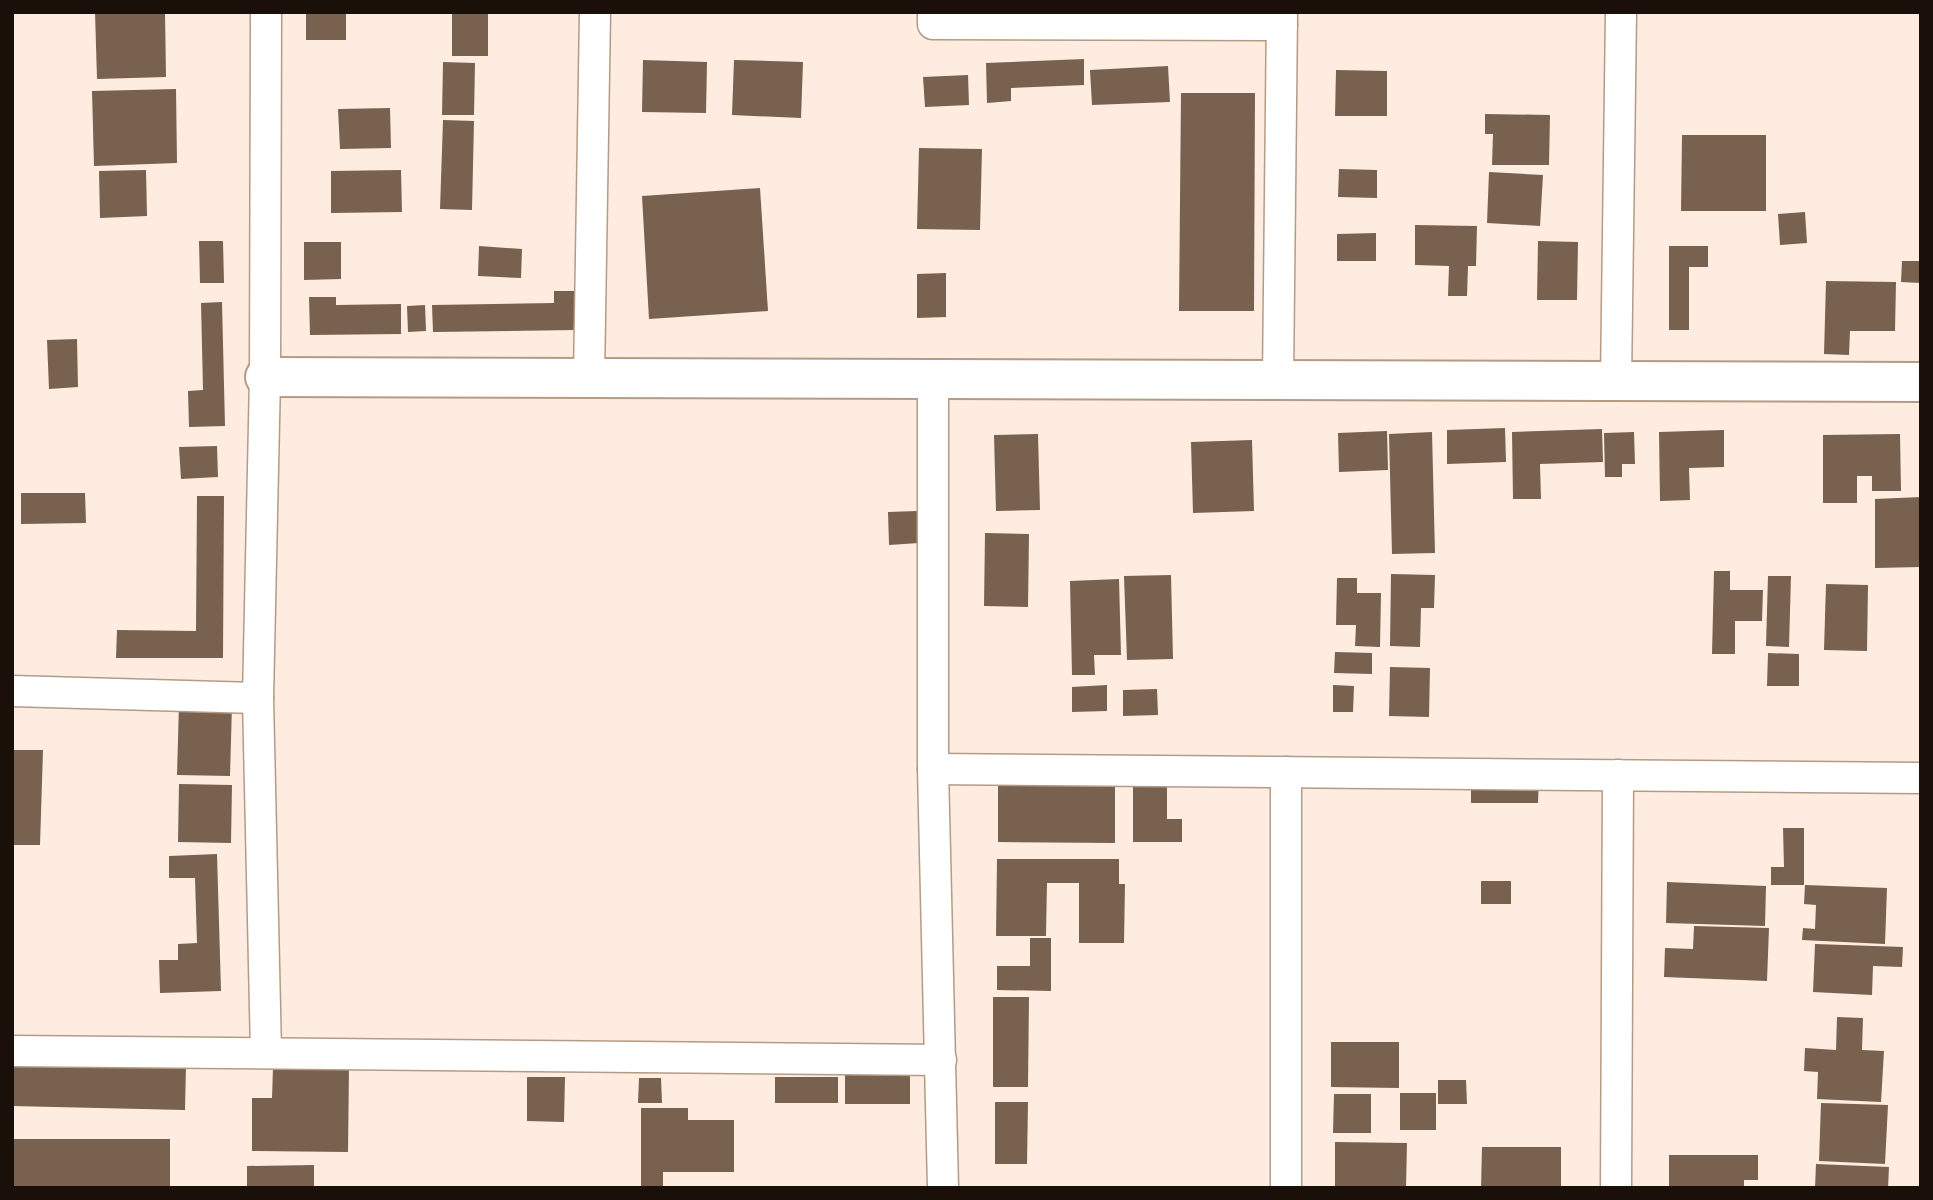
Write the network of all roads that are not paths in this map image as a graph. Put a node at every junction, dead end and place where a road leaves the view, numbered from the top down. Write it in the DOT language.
graph roads {
  1 [pos="266,12"];
  2 [pos="595,12"];
  3 [pos="933,12"];
  4 [pos="1621,12"];
  5 [pos="1282,18"];
  6 [pos="265,377"];
  7 [pos="589,378"];
  8 [pos="933,379"];
  9 [pos="1278,380"];
  10 [pos="1616,381"];
  11 [pos="1921,382"];
  12 [pos="12,691"];
  13 [pos="258,698"];
  14 [pos="933,769"];
  15 [pos="1286,772"];
  16 [pos="1618,775"];
  17 [pos="1921,778"];
  18 [pos="12,1051"];
  19 [pos="265,1053"];
  20 [pos="941,1060"];
  21 [pos="943,1188"];
  22 [pos="1286,1188"];
  23 [pos="1616,1188"];
  1 -- 6 [label="street"];
  2 -- 7 [label="street"];
  3 -- 5 [label="street"];
  4 -- 10 [label="street"];
  5 -- 9 [label="street"];
  6 -- 7 [label="street"];
  6 -- 13 [label="street"];
  7 -- 8 [label="street"];
  8 -- 9 [label="street"];
  8 -- 14 [label="street"];
  9 -- 10 [label="street"];
  10 -- 11 [label="street"];
  12 -- 13 [label="street"];
  13 -- 19 [label="street"];
  14 -- 15 [label="street"];
  14 -- 20 [label="street"];
  15 -- 16 [label="street"];
  15 -- 22 [label="street"];
  16 -- 17 [label="street"];
  16 -- 23 [label="street"];
  18 -- 19 [label="street"];
  19 -- 20 [label="street"];
  20 -- 21 [label="street"];
}
